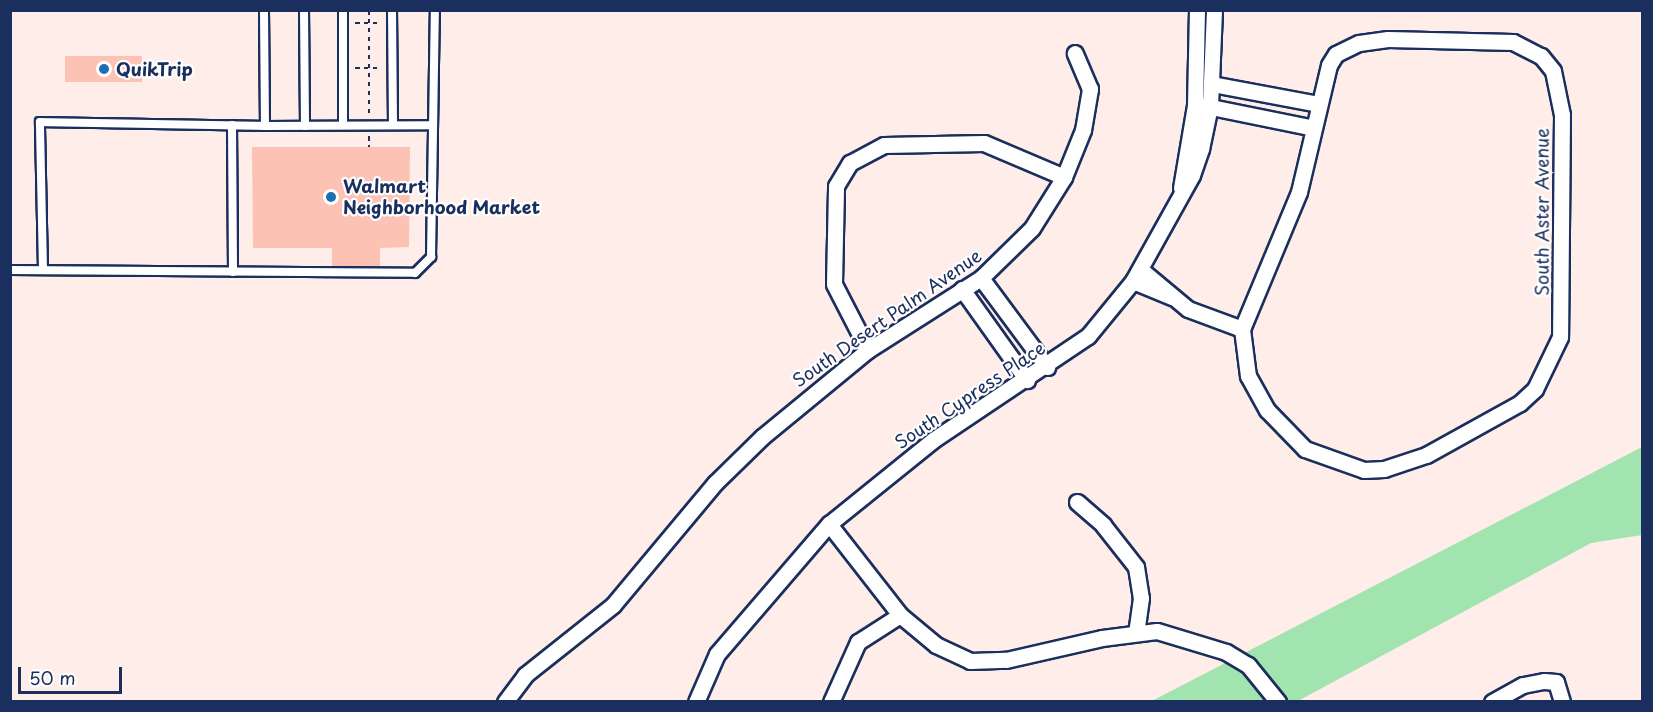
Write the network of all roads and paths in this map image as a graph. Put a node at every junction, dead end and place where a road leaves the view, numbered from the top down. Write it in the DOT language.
graph roads {
  1 [pos="264,10"];
  2 [pos="304,10"];
  3 [pos="343,10"];
  4 [pos="369,10"];
  5 [pos="392,10"];
  6 [pos="435,10"];
  7 [pos="1197,10"];
  8 [pos="1214,10"];
  9 [pos="343,22"];
  10 [pos="369,23"];
  11 [pos="392,23"];
  12 [pos="1075,53"];
  13 [pos="343,68"];
  14 [pos="369,68"];
  15 [pos="393,68"];
  16 [pos="1212,84"];
  17 [pos="1246,89"];
  18 [pos="1319,104"];
  19 [pos="1202,105"];
  20 [pos="1242,112"];
  21 [pos="232,125"];
  22 [pos="343,125"];
  23 [pos="369,125"];
  24 [pos="393,125"];
  25 [pos="431,125"];
  26 [pos="265,126"];
  27 [pos="305,126"];
  28 [pos="1314,128"];
  29 [pos="369,147"];
  30 [pos="1064,177"];
  31 [pos="10,270"];
  32 [pos="43,270"];
  33 [pos="233,272"];
  34 [pos="1136,275"];
  35 [pos="981,278"];
  36 [pos="962,289"];
  37 [pos="1242,329"];
  38 [pos="868,350"];
  39 [pos="1047,367"];
  40 [pos="1027,380"];
  41 [pos="1077,502"];
  42 [pos="829,524"];
  43 [pos="900,615"];
  44 [pos="1136,633"];
  45 [pos="505,702"];
  46 [pos="696,702"];
  47 [pos="831,702"];
  48 [pos="1278,702"];
  49 [pos="1492,702"];
  50 [pos="1562,702"];
  1 -- 26 [label="lane"];
  2 -- 27 [label="lane"];
  3 -- 9 [label="lane"];
  4 -- 10 [label="path"];
  5 -- 11 [label="lane"];
  6 -- 25 [label="lane"];
  7 -- 19 [label="street, South Cypress Place"];
  8 -- 16 [label="street, South Cypress Place"];
  9 -- 10 [label="path"];
  9 -- 13 [label="lane"];
  10 -- 11 [label="path"];
  10 -- 14 [label="path"];
  11 -- 15 [label="lane"];
  12 -- 30 [label="street, South Desert Palm Avenue"];
  13 -- 14 [label="path"];
  13 -- 22 [label="lane"];
  14 -- 15 [label="path"];
  14 -- 23 [label="path"];
  15 -- 24 [label="lane"];
  16 -- 17 [label="street"];
  16 -- 19 [label="street, South Cypress Place"];
  17 -- 18 [label="street"];
  17 -- 20 [label="street"];
  18 -- 28 [label="street"];
  18 -- 37 [label="street, South Aster Avenue"];
  19 -- 20 [label="street"];
  19 -- 34 [label="street, South Cypress Place"];
  20 -- 28 [label="street"];
  21 -- 26 [label="lane"];
  21 -- 32 [label="lane"];
  21 -- 33 [label="lane"];
  22 -- 23 [label="lane"];
  22 -- 27 [label="lane"];
  23 -- 24 [label="lane"];
  23 -- 29 [label="path"];
  24 -- 25 [label="lane"];
  25 -- 33 [label="lane"];
  26 -- 27 [label="lane"];
  28 -- 37 [label="street"];
  30 -- 35 [label="street, South Desert Palm Avenue"];
  30 -- 38 [label="street"];
  31 -- 32 [label="lane"];
  32 -- 33 [label="lane"];
  34 -- 37 [label="street"];
  34 -- 39 [label="street, South Cypress Place"];
  35 -- 36 [label="street, South Desert Palm Avenue"];
  35 -- 39 [label="street"];
  36 -- 38 [label="street, South Desert Palm Avenue"];
  36 -- 40 [label="street"];
  38 -- 45 [label="street, South Desert Palm Avenue"];
  39 -- 40 [label="street, South Cypress Place"];
  40 -- 42 [label="street, South Cypress Place"];
  41 -- 44 [label="street"];
  42 -- 43 [label="street"];
  42 -- 46 [label="street, South Cypress Place"];
  43 -- 44 [label="street"];
  43 -- 47 [label="street"];
  44 -- 48 [label="street"];
  49 -- 50 [label="street"];
}
